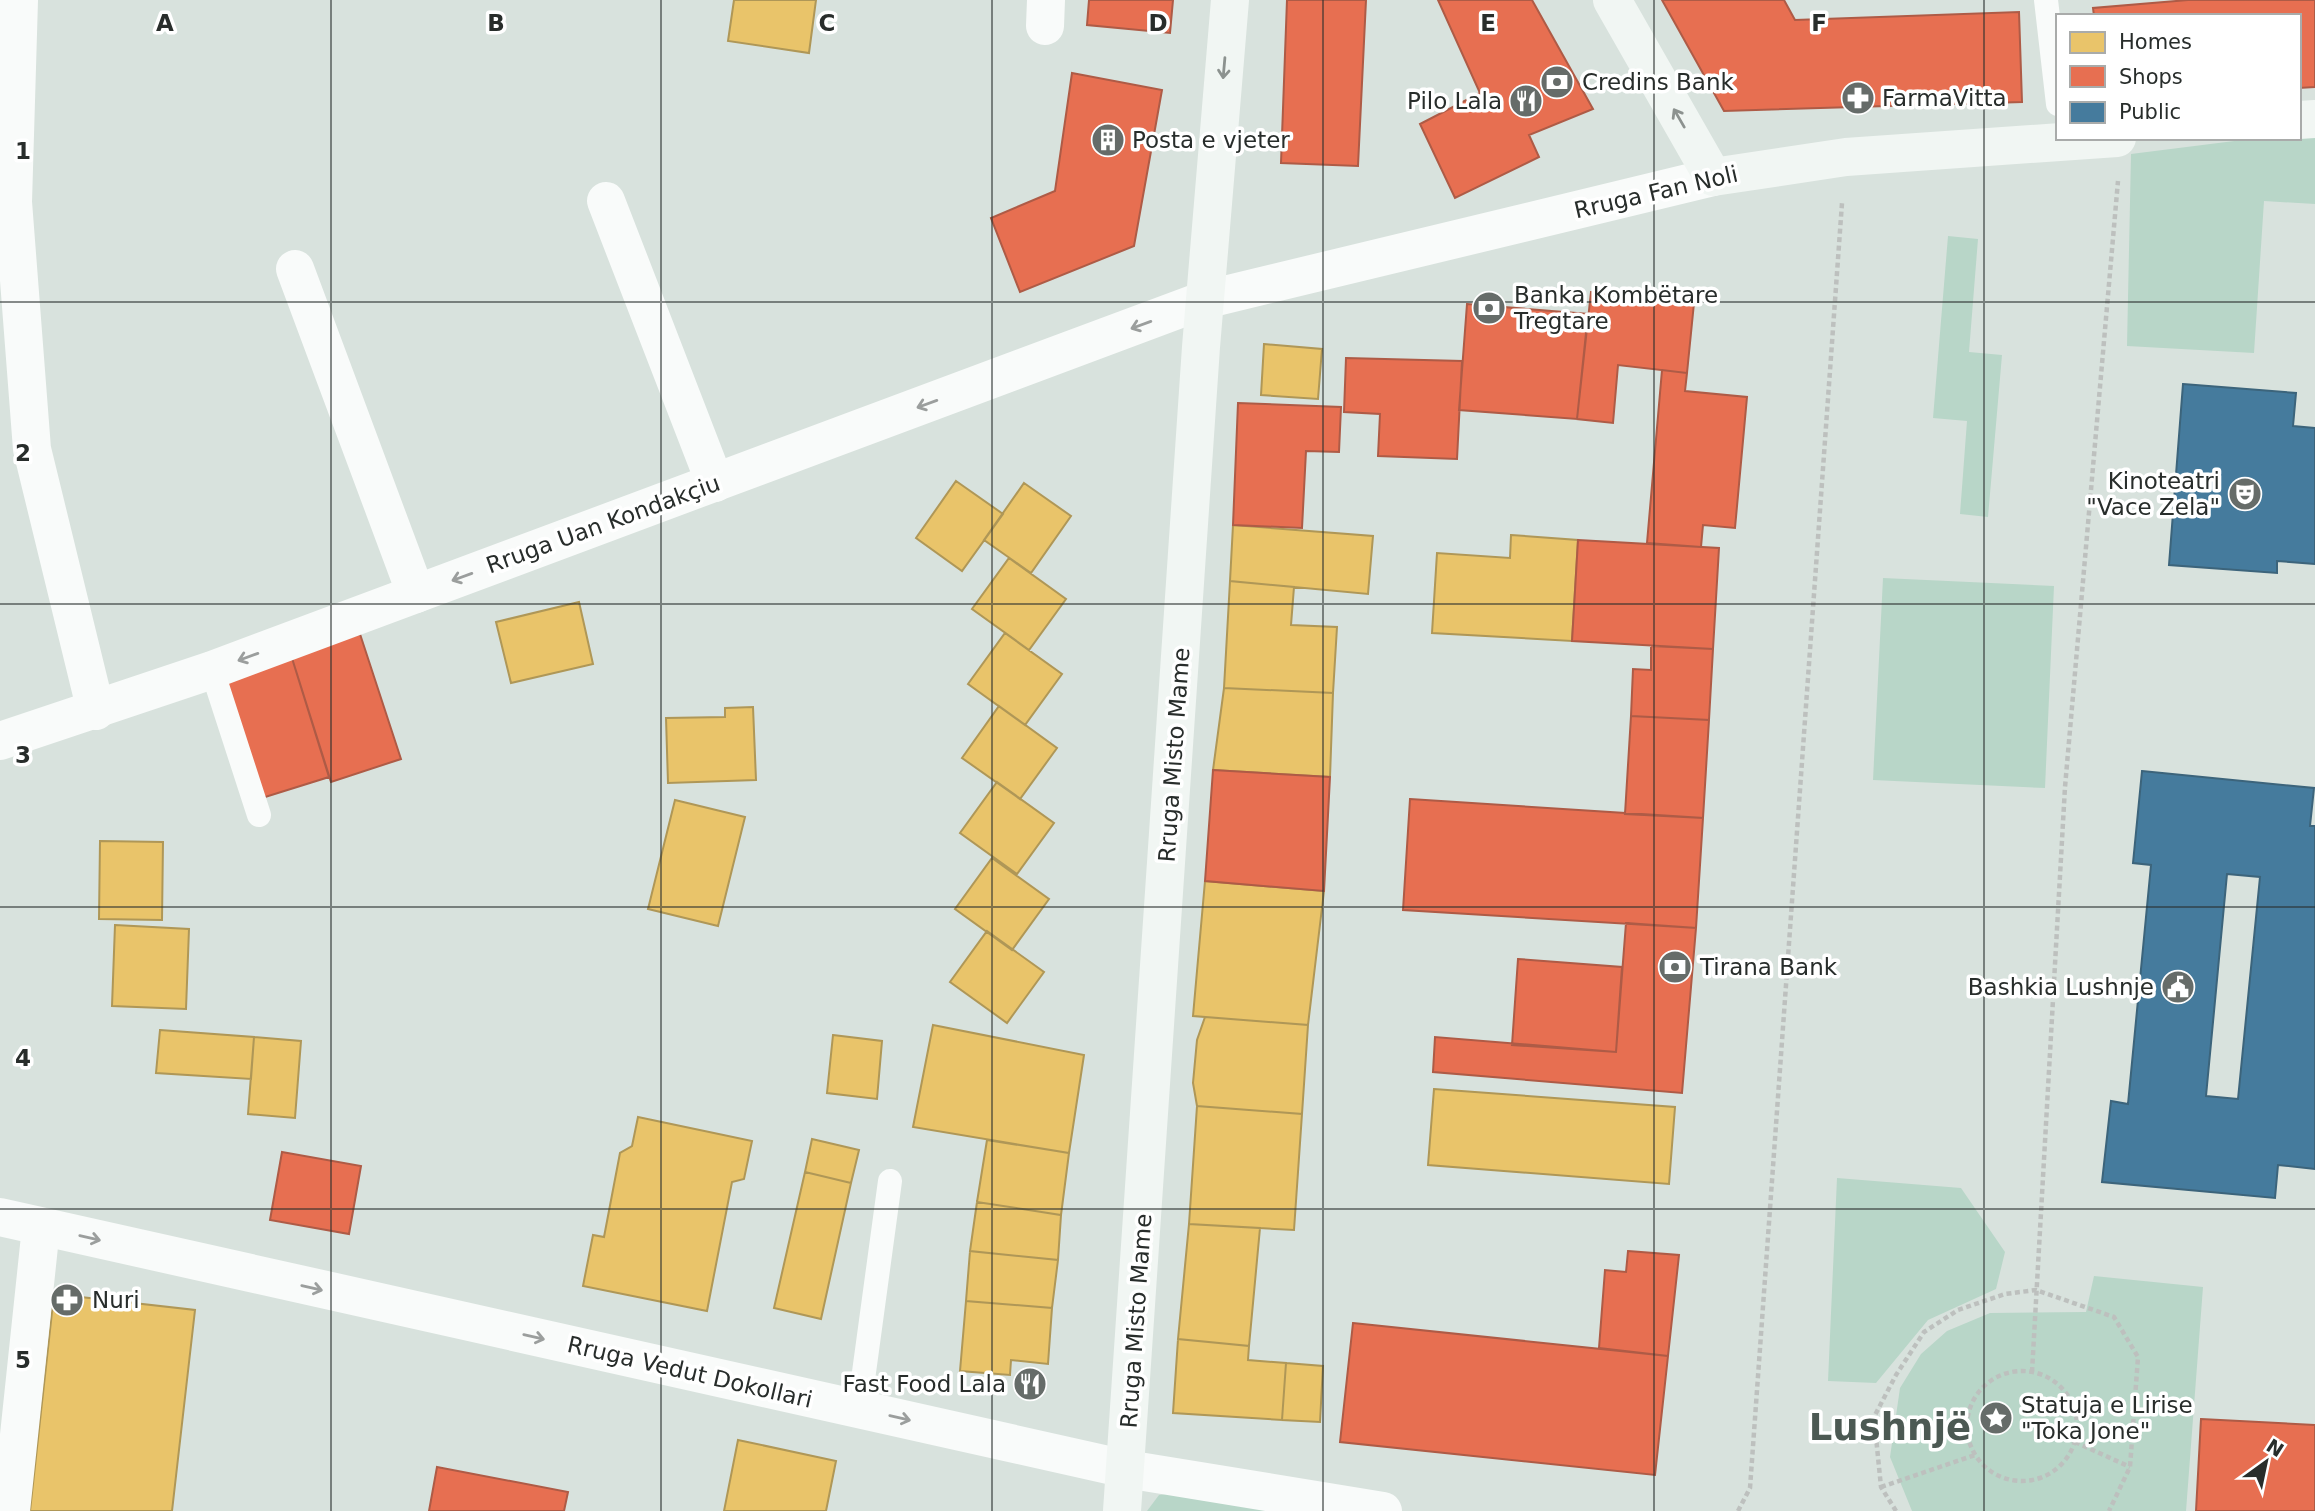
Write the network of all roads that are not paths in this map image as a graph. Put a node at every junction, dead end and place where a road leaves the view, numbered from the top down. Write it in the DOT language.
graph roads {
  1 [pos="19,0"];
  2 [pos="1230,0"];
  3 [pos="1612,0"];
  4 [pos="2046,0"];
  5 [pos="2056,87"];
  6 [pos="2063,140"];
  7 [pos="1713,177"];
  8 [pos="606,201"];
  9 [pos="295,269"];
  10 [pos="1204,300"];
  11 [pos="715,483"];
  12 [pos="416,594"];
  13 [pos="212,670"];
  14 [pos="96,711"];
  15 [pos="0,741"];
  16 [pos="259,815"];
  17 [pos="890,1181"];
  18 [pos="0,1217"];
  19 [pos="41,1227"];
  20 [pos="859,1409"];
  21 [pos="1126,1469"];
  22 [pos="11,1511"];
  23 [pos="1122,1511"];
  24 [pos="1382,1511"];
  1 -- 14 [label="street"];
  2 -- 10 [label="main road, Rruga Misto Mame, one-way"];
  7 -- 3 [label="main road, one-way"];
  4 -- 5 [label="lane"];
  6 -- 7 [label="main road, Rruga Fan Noli"];
  7 -- 10 [label="street, Rruga Fan Noli"];
  8 -- 11 [label="street"];
  9 -- 12 [label="street"];
  10 -- 11 [label="street, Rruga Uan Kondakçiu, one-way"];
  10 -- 21 [label="main road, Rruga Misto Mame"];
  11 -- 12 [label="street, Rruga Uan Kondakçiu, one-way"];
  12 -- 13 [label="street, Rruga Uan Kondakçiu, one-way"];
  13 -- 14 [label="street, Rruga Uan Kondakçiu"];
  13 -- 16 [label="lane"];
  14 -- 15 [label="street, Rruga Uan Kondakçiu"];
  17 -- 20 [label="lane"];
  18 -- 19 [label="street, Rruga Vedut Dokollari"];
  19 -- 20 [label="street, Rruga Vedut Dokollari, one-way"];
  19 -- 22 [label="street"];
  20 -- 21 [label="street, Rruga Vedut Dokollari, one-way"];
  21 -- 23 [label="main road, Rruga Misto Mame"];
  21 -- 24 [label="street, Rruga Vedut Dokollari"];
}
